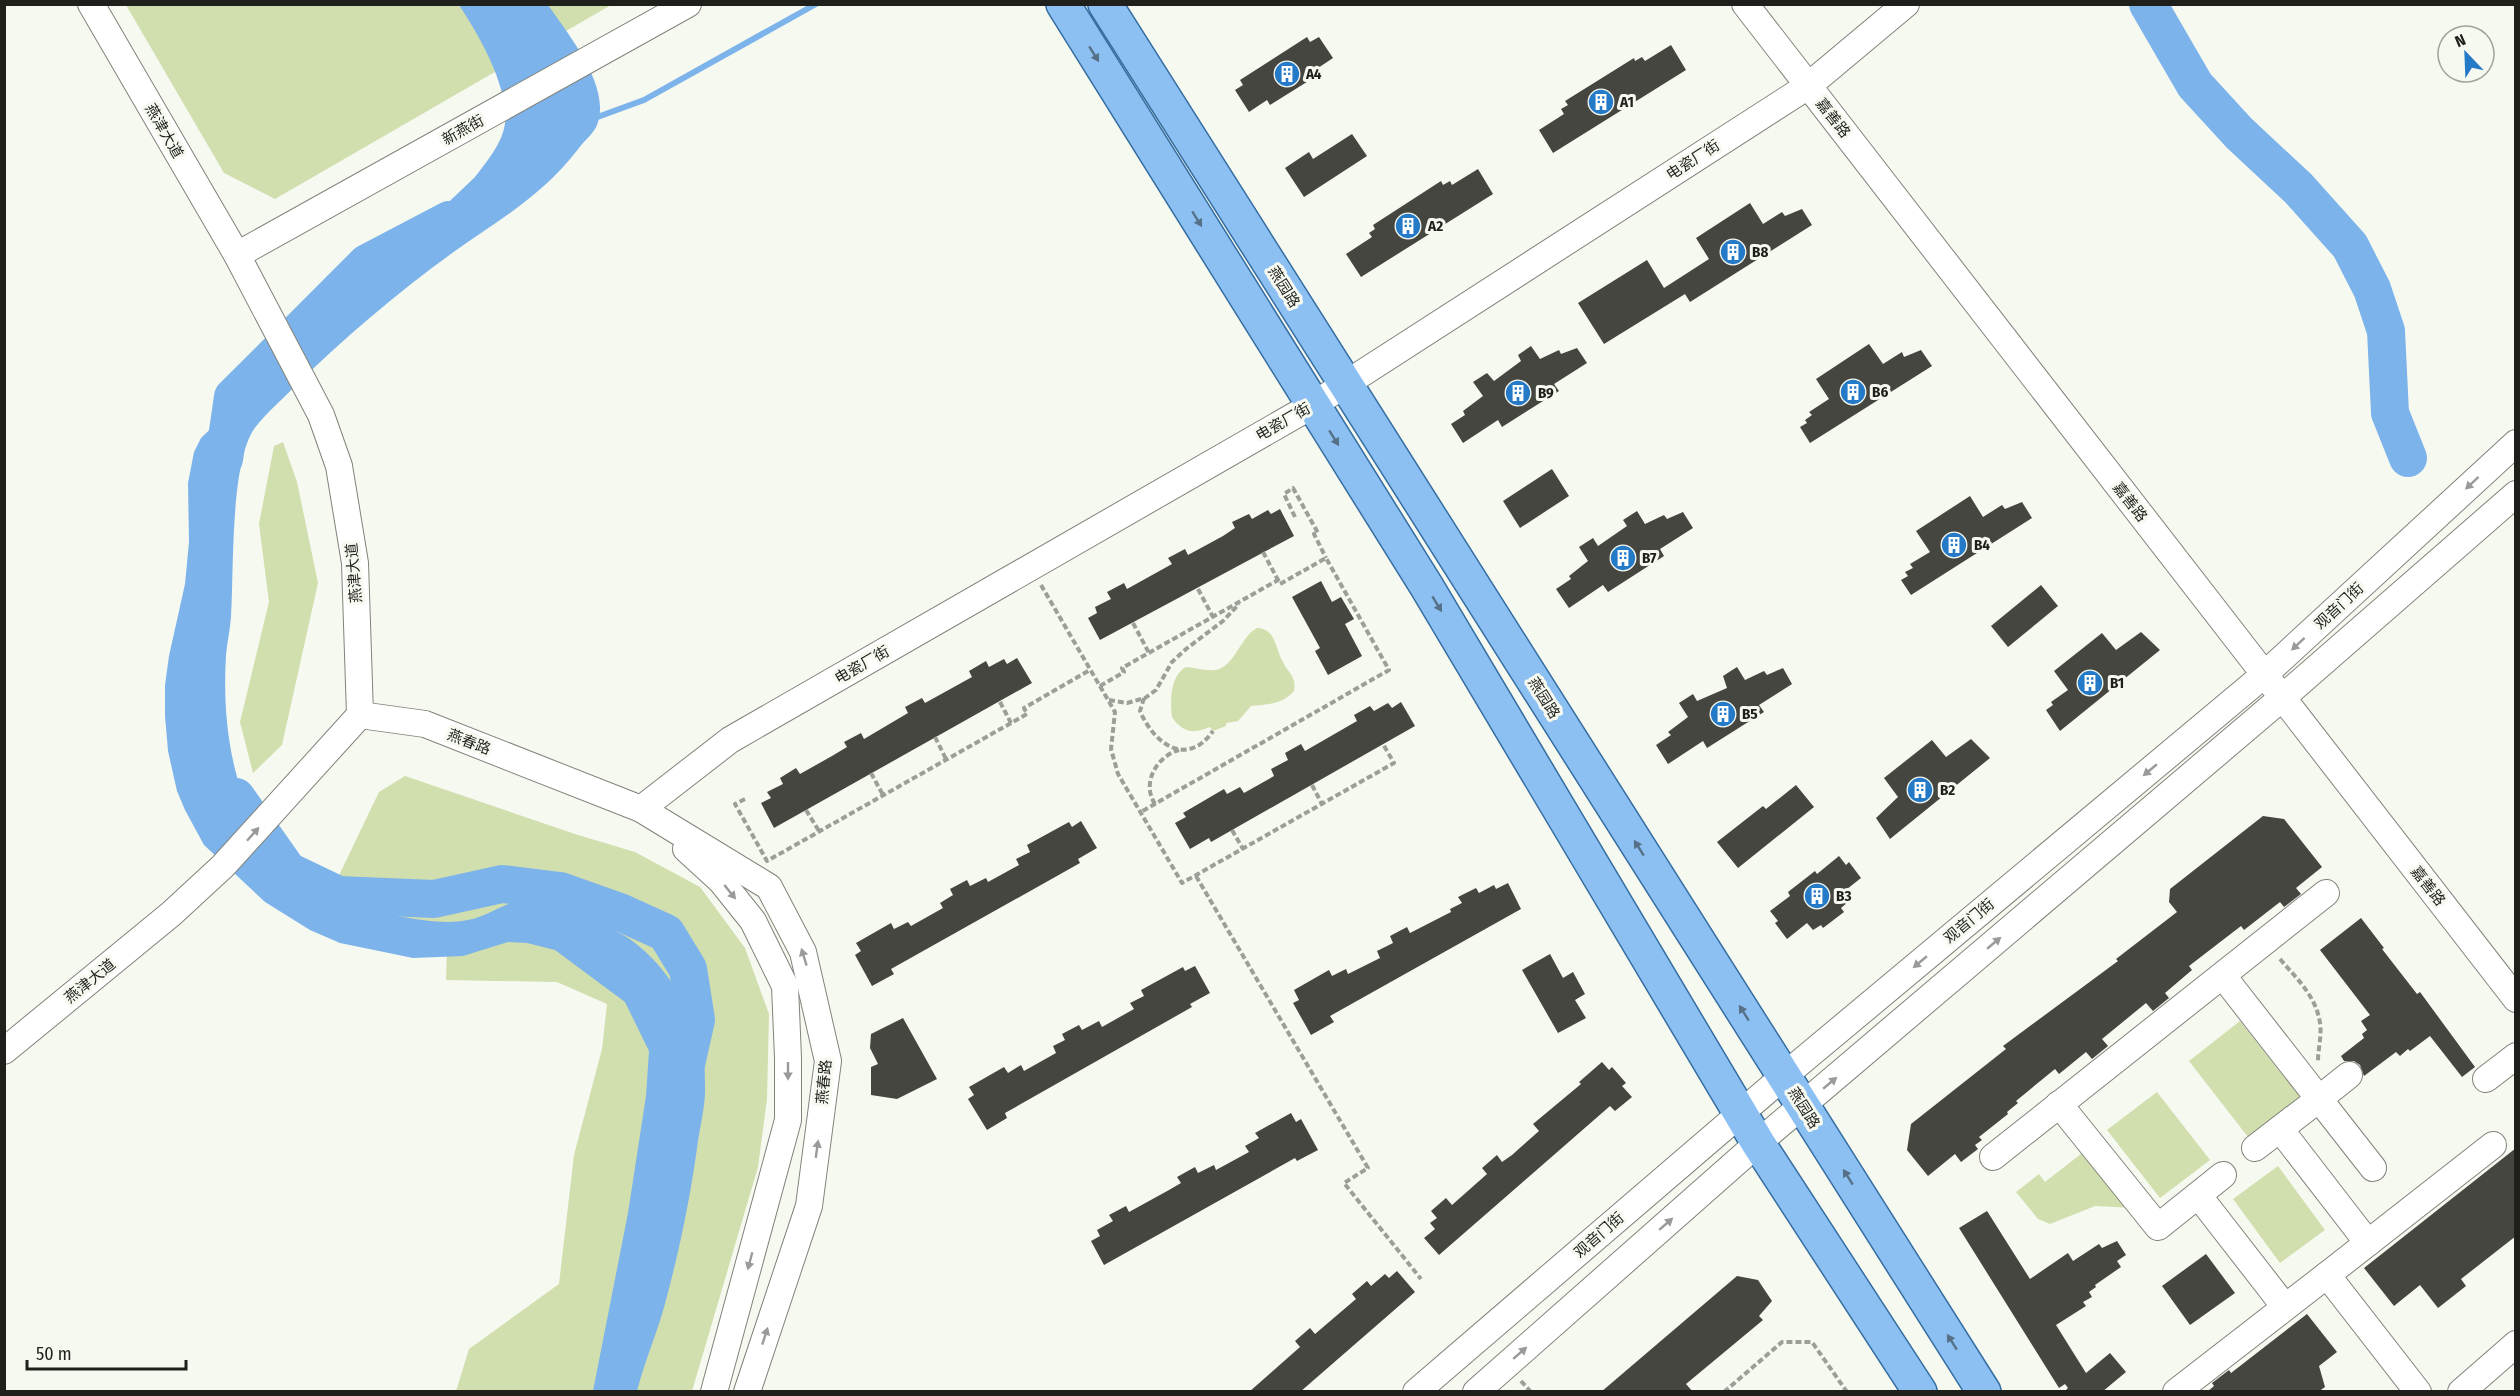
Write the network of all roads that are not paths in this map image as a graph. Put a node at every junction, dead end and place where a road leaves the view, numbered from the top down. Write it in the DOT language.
graph roads {
  1 [pos="91,4"];
  2 [pos="688,4"];
  3 [pos="1063,4"];
  4 [pos="1105,4"];
  5 [pos="1745,4"];
  6 [pos="1906,4"];
  7 [pos="1808,86"];
  8 [pos="237,255"];
  9 [pos="1345,383"];
  10 [pos="1313,405"];
  11 [pos="2516,443"];
  12 [pos="2516,494"];
  13 [pos="2264,675"];
  14 [pos="2282,698"];
  15 [pos="360,715"];
  16 [pos="641,809"];
  17 [pos="2326,893"];
  18 [pos="2223,976"];
  19 [pos="2516,999"];
  20 [pos="4,1051"];
  21 [pos="2516,1056"];
  22 [pos="1784,1076"];
  23 [pos="2486,1078"];
  24 [pos="2334,1087"];
  25 [pos="2059,1104"];
  26 [pos="1803,1106"];
  27 [pos="1740,1113"];
  28 [pos="2280,1129"];
  29 [pos="1758,1143"];
  30 [pos="2493,1145"];
  31 [pos="2255,1148"];
  32 [pos="1993,1157"];
  33 [pos="2373,1168"];
  34 [pos="2223,1175"];
  35 [pos="2198,1195"];
  36 [pos="2368,1242"];
  37 [pos="2327,1275"];
  38 [pos="2285,1307"];
  39 [pos="2516,1344"];
  40 [pos="714,1392"];
  41 [pos="747,1392"];
  42 [pos="1416,1392"];
  43 [pos="1476,1392"];
  44 [pos="1920,1392"];
  45 [pos="1984,1392"];
  46 [pos="2176,1392"];
  47 [pos="2418,1392"];
  48 [pos="2461,1392"];
  1 -- 8 [label="street, 燕津大道"];
  2 -- 8 [label="street, 新燕街"];
  3 -- 10 [label="main road, one-way"];
  4 -- 9 [label="main road, 燕园路"];
  5 -- 7 [label="street, 嘉善路"];
  6 -- 7 [label="street, 电瓷厂街"];
  7 -- 9 [label="street, 电瓷厂街"];
  7 -- 13 [label="street, 嘉善路"];
  8 -- 15 [label="street, 燕津大道"];
  9 -- 10 [label="street, 电瓷厂街"];
  22 -- 9 [label="main road, 燕园路, one-way"];
  10 -- 16 [label="street, 电瓷厂街"];
  10 -- 27 [label="main road, one-way"];
  11 -- 13 [label="street, 观音门街, one-way"];
  12 -- 14 [label="street, 观音门街"];
  13 -- 14 [label="street, 嘉善路"];
  13 -- 22 [label="street, 观音门街, one-way"];
  14 -- 19 [label="street, 嘉善路"];
  26 -- 14 [label="street, 观音门街, one-way"];
  15 -- 16 [label="street, 燕春路"];
  20 -- 15 [label="street, 燕津大道, one-way"];
  16 -- 40 [label="street, 燕春路, one-way"];
  41 -- 16 [label="street, 燕春路, one-way"];
  17 -- 18 [label="street"];
  18 -- 24 [label="street"];
  18 -- 25 [label="street"];
  21 -- 23 [label="street"];
  22 -- 26 [label="main road, 燕园路"];
  22 -- 27 [label="street, 观音门街"];
  24 -- 28 [label="street"];
  24 -- 33 [label="street"];
  25 -- 32 [label="street"];
  25 -- 35 [label="street"];
  26 -- 29 [label="street, 观音门街"];
  45 -- 26 [label="main road, 燕园路, one-way"];
  27 -- 29 [label="main road"];
  27 -- 42 [label="street, 观音门街"];
  28 -- 31 [label="street"];
  28 -- 36 [label="street"];
  43 -- 29 [label="street, 观音门街, one-way"];
  29 -- 44 [label="main road"];
  30 -- 36 [label="street"];
  34 -- 35 [label="street"];
  35 -- 38 [label="street"];
  36 -- 37 [label="street"];
  37 -- 38 [label="street"];
  37 -- 47 [label="street"];
  38 -- 46 [label="street"];
  39 -- 48 [label="street"];
}
